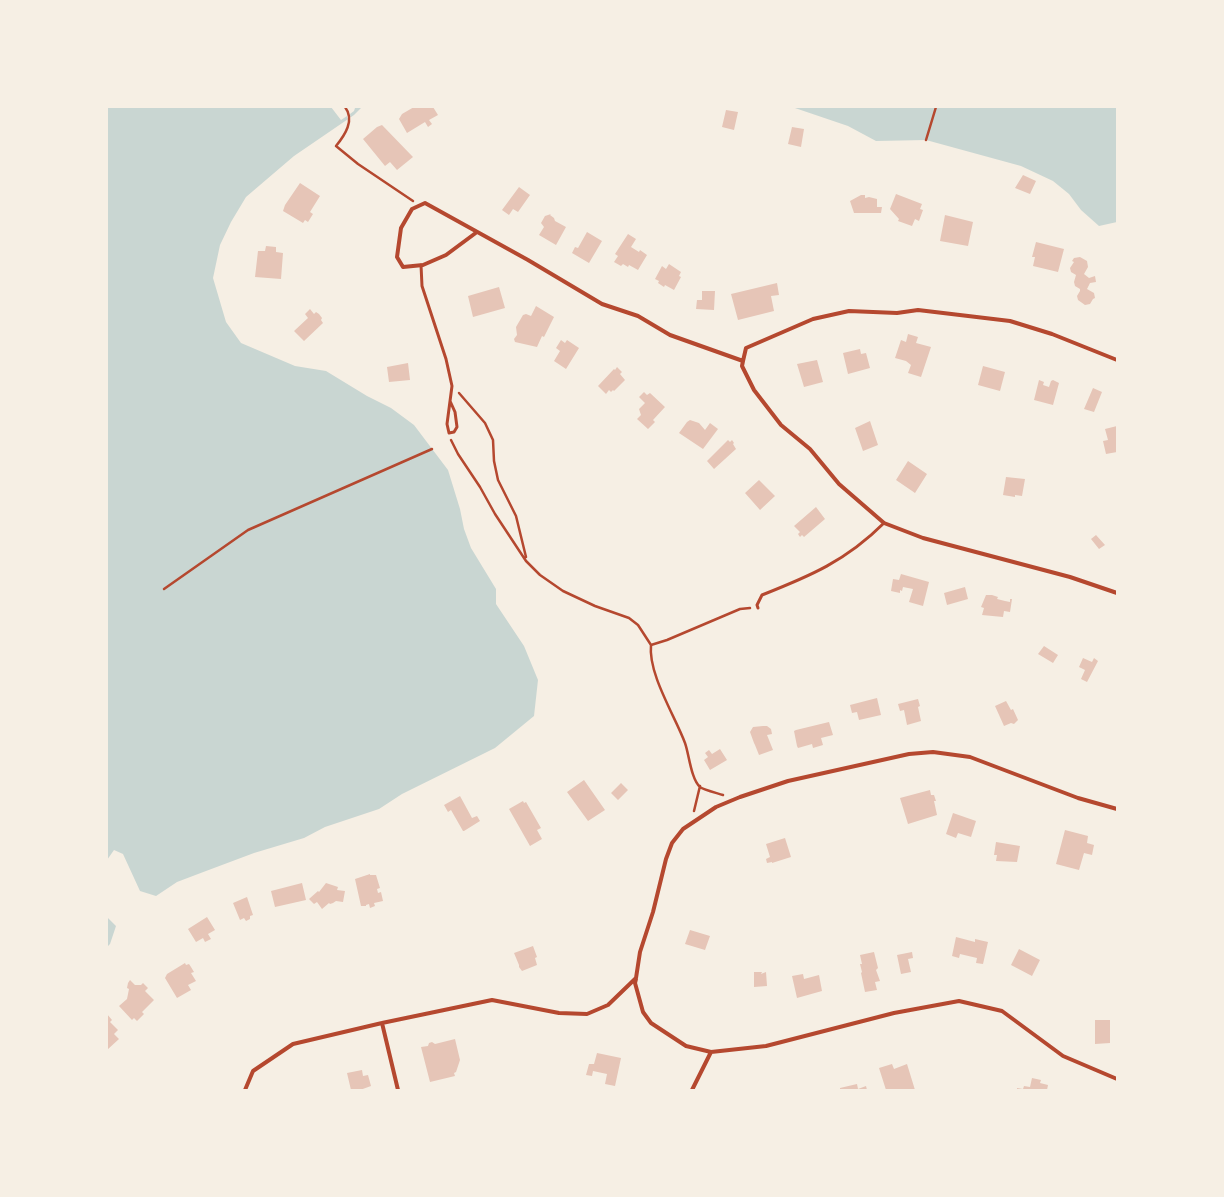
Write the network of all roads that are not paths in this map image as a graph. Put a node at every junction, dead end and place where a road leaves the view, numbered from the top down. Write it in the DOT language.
graph roads {
  1 [pos="478,232"];
  2 [pos="421,265"];
  3 [pos="1117,360"];
  4 [pos="743,361"];
  5 [pos="450,401"];
  6 [pos="884,523"];
  7 [pos="1117,593"];
  8 [pos="758,606"];
  9 [pos="1117,809"];
  10 [pos="636,978"];
  11 [pos="382,1022"];
  12 [pos="711,1052"];
  13 [pos="1117,1079"];
  14 [pos="246,1090"];
  15 [pos="398,1090"];
  16 [pos="692,1090"];
  1 -- 2 [label="street"];
  1 -- 2 [label="street"];
  1 -- 4 [label="street"];
  2 -- 5 [label="lane"];
  3 -- 4 [label="street"];
  4 -- 6 [label="street"];
  5 -- 5 [label="lane"];
  6 -- 7 [label="street"];
  6 -- 8 [label="lane"];
  9 -- 10 [label="street"];
  10 -- 11 [label="street"];
  10 -- 12 [label="street"];
  11 -- 14 [label="street"];
  11 -- 15 [label="street"];
  12 -- 13 [label="street"];
  12 -- 16 [label="street"];
}
